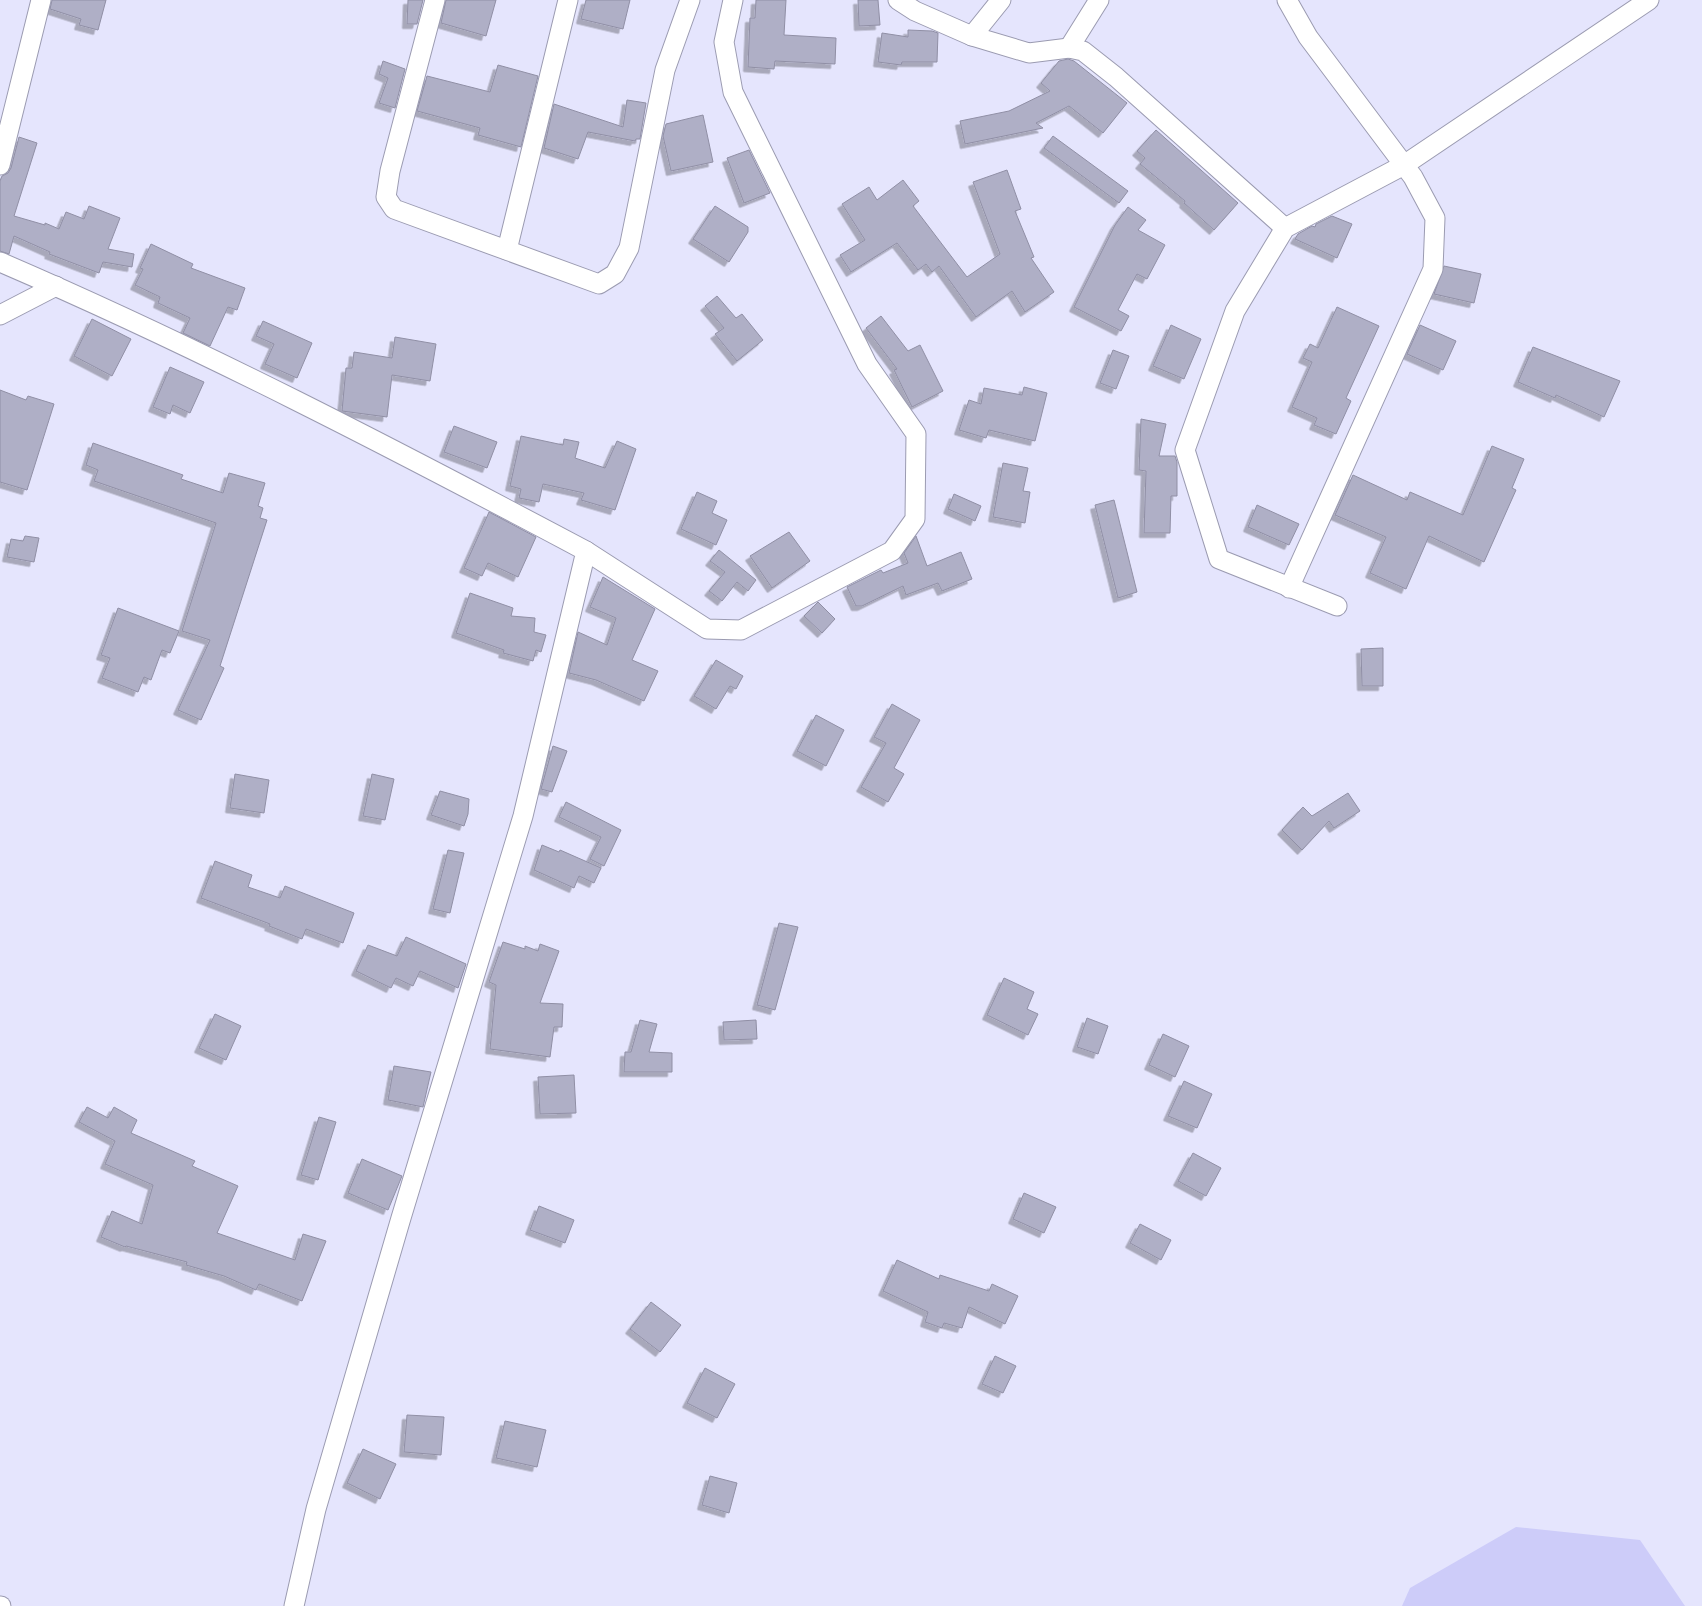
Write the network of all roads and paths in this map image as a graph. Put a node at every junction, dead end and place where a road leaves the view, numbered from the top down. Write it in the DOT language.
graph roads {
  1 [pos="41,0"];
  2 [pos="435,0"];
  3 [pos="568,0"];
  4 [pos="690,0"];
  5 [pos="733,0"];
  6 [pos="898,0"];
  7 [pos="1001,0"];
  8 [pos="1099,0"];
  9 [pos="1287,0"];
  10 [pos="1649,0"];
  11 [pos="919,6"];
  12 [pos="972,36"];
  13 [pos="1069,48"];
  14 [pos="0,165"];
  15 [pos="1404,165"];
  16 [pos="1285,228"];
  17 [pos="507,250"];
  18 [pos="0,262"];
  19 [pos="56,286"];
  20 [pos="0,315"];
  21 [pos="586,551"];
  22 [pos="1289,588"];
  23 [pos="1337,606"];
  24 [pos="294,1606"];
  1 -- 14 [label="street"];
  2 -- 17 [label="street"];
  3 -- 17 [label="street"];
  4 -- 17 [label="street"];
  5 -- 21 [label="street"];
  6 -- 11 [label="street"];
  7 -- 12 [label="street"];
  8 -- 13 [label="street"];
  9 -- 15 [label="street"];
  10 -- 15 [label="street"];
  11 -- 12 [label="street"];
  12 -- 13 [label="street"];
  13 -- 16 [label="street"];
  15 -- 16 [label="street"];
  15 -- 22 [label="street"];
  16 -- 22 [label="street"];
  18 -- 19 [label="street"];
  19 -- 20 [label="street"];
  19 -- 21 [label="street"];
  21 -- 24 [label="street"];
  22 -- 23 [label="street"];
}
